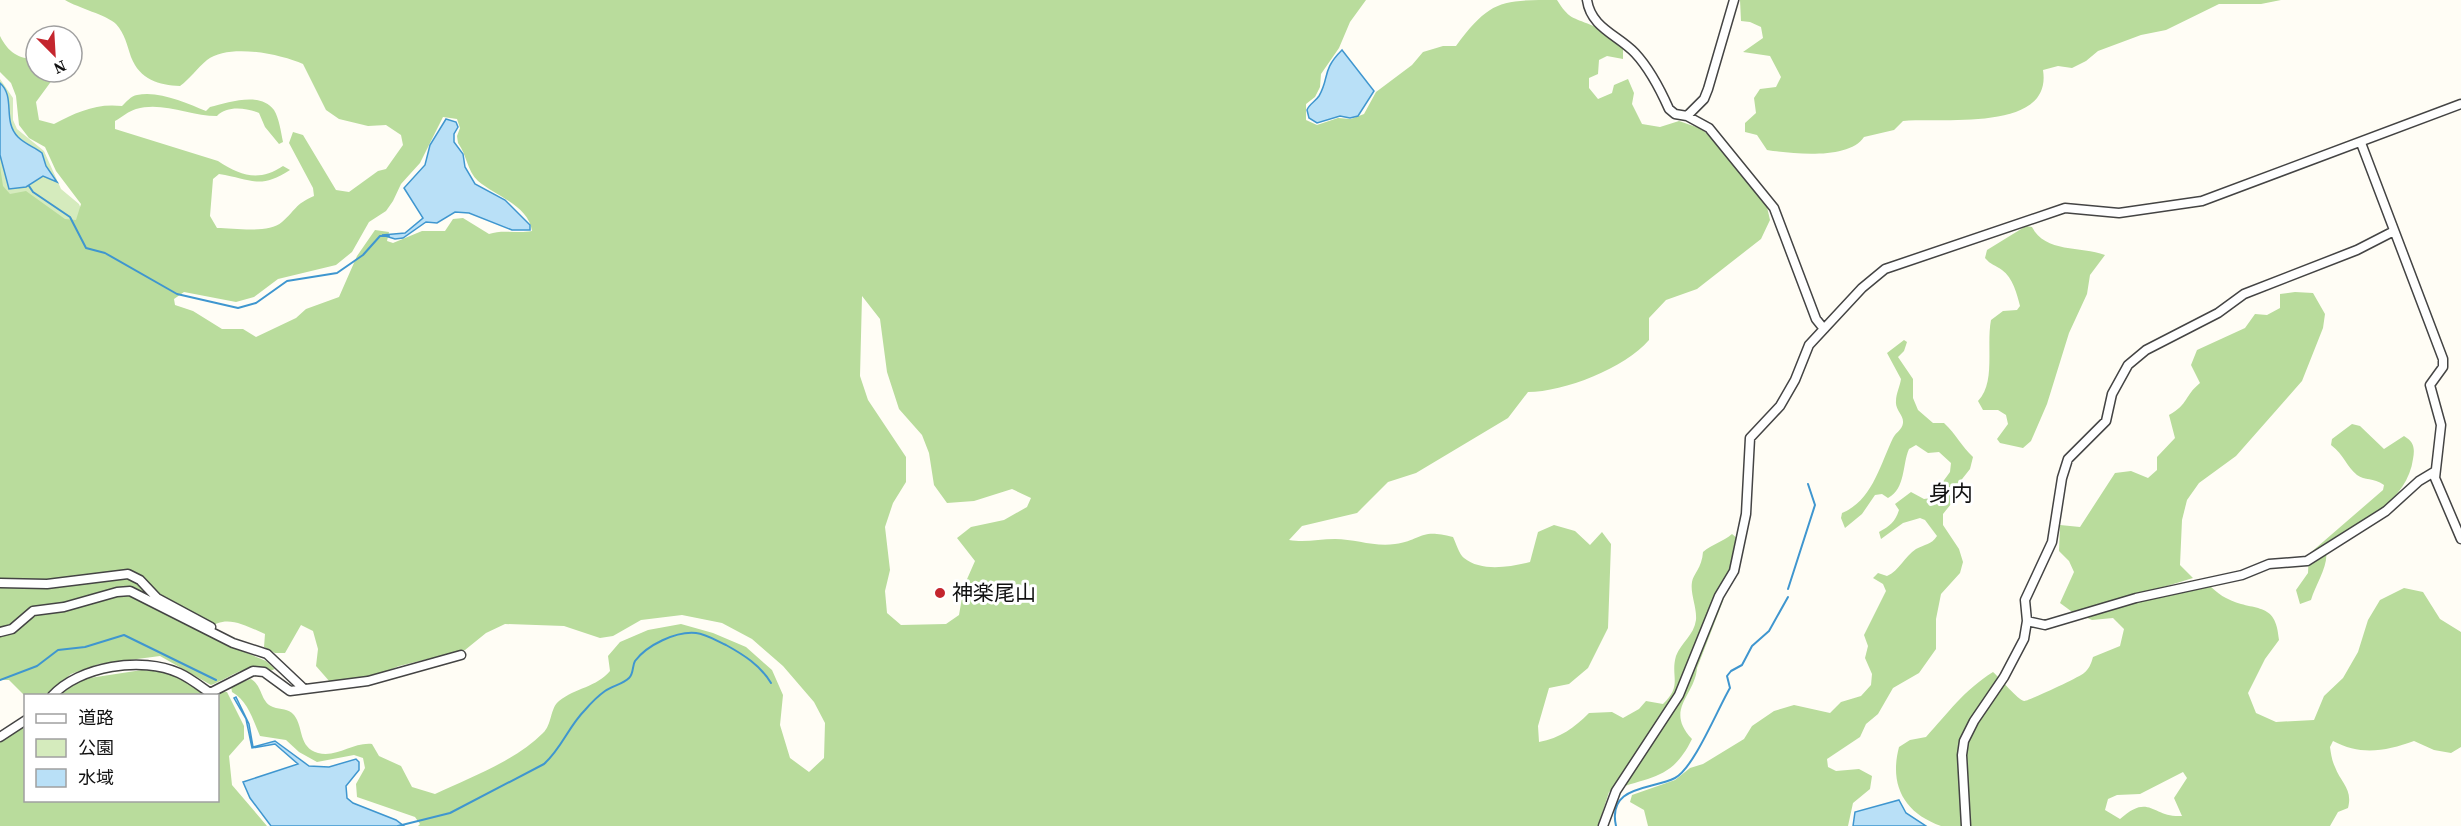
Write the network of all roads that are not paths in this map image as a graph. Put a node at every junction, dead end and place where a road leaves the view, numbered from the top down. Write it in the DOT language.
graph roads {
  1 [pos="1587,0"];
  2 [pos="1734,0"];
  3 [pos="2461,104"];
  4 [pos="1687,116"];
  5 [pos="2361,143"];
  6 [pos="2394,231"];
  7 [pos="1824,329"];
  8 [pos="2434,472"];
  9 [pos="2461,539"];
  10 [pos="0,583"];
  11 [pos="2027,621"];
  12 [pos="0,632"];
  13 [pos="216,635"];
  14 [pos="461,655"];
  15 [pos="303,688"];
  16 [pos="54,694"];
  17 [pos="24,721"];
  18 [pos="0,737"];
  19 [pos="1603,826"];
  20 [pos="1966,826"];
  1 -- 4 [label="street"];
  2 -- 4 [label="street"];
  3 -- 5 [label="street"];
  4 -- 7 [label="street"];
  5 -- 6 [label="street"];
  5 -- 7 [label="street"];
  6 -- 8 [label="street"];
  6 -- 11 [label="street"];
  7 -- 19 [label="street"];
  8 -- 9 [label="street"];
  8 -- 11 [label="street"];
  10 -- 13 [label="street"];
  11 -- 20 [label="street"];
  12 -- 13 [label="street"];
  13 -- 15 [label="street"];
  14 -- 15 [label="street"];
  15 -- 16 [label="street"];
  17 -- 18 [label="street"];
}
